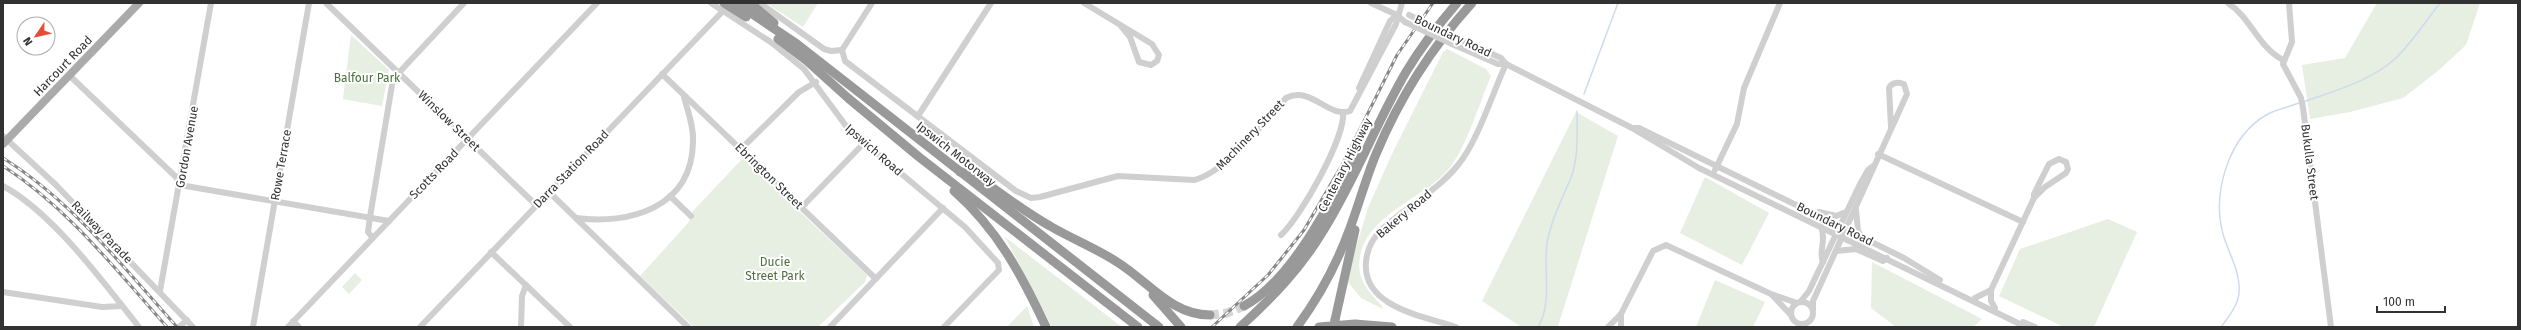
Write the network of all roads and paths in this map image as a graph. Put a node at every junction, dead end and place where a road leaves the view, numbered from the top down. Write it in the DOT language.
graph roads {
  1 [pos="139,3"];
  2 [pos="211,3"];
  3 [pos="309,3"];
  4 [pos="326,3"];
  5 [pos="464,3"];
  6 [pos="597,3"];
  7 [pos="710,3"];
  8 [pos="736,3"];
  9 [pos="750,3"];
  10 [pos="760,3"];
  11 [pos="872,3"];
  12 [pos="991,3"];
  13 [pos="1084,3"];
  14 [pos="1371,3"];
  15 [pos="1402,3"];
  16 [pos="1457,3"];
  17 [pos="1472,3"];
  18 [pos="1780,3"];
  19 [pos="2228,3"];
  20 [pos="2289,3"];
  21 [pos="723,7"];
  22 [pos="1397,15"];
  23 [pos="1121,26"];
  24 [pos="797,44"];
  25 [pos="842,50"];
  26 [pos="2283,60"];
  27 [pos="1506,64"];
  28 [pos="399,72"];
  29 [pos="662,74"];
  30 [pos="70,76"];
  31 [pos="816,82"];
  32 [pos="1400,84"];
  33 [pos="684,96"];
  34 [pos="700,110"];
  35 [pos="1342,112"];
  36 [pos="918,116"];
  37 [pos="690,118"];
  38 [pos="1891,127"];
  39 [pos="1632,128"];
  40 [pos="468,139"];
  41 [pos="4,140"];
  42 [pos="864,144"];
  43 [pos="741,149"];
  44 [pos="1878,154"];
  45 [pos="919,157"];
  46 [pos="1872,166"];
  47 [pos="1716,167"];
  48 [pos="958,171"];
  49 [pos="1713,174"];
  50 [pos="180,184"];
  51 [pos="3,186"];
  52 [pos="549,192"];
  53 [pos="670,196"];
  54 [pos="2034,198"];
  55 [pos="275,201"];
  56 [pos="536,205"];
  57 [pos="802,207"];
  58 [pos="943,208"];
  59 [pos="1856,210"];
  60 [pos="1846,212"];
  61 [pos="1355,215"];
  62 [pos="1815,215"];
  63 [pos="691,216"];
  64 [pos="370,217"];
  65 [pos="576,218"];
  66 [pos="596,220"];
  67 [pos="389,221"];
  68 [pos="2023,222"];
  69 [pos="1821,226"];
  70 [pos="1839,226"];
  71 [pos="1846,230"];
  72 [pos="590,233"];
  73 [pos="1836,233"];
  74 [pos="1281,235"];
  75 [pos="1843,236"];
  76 [pos="372,237"];
  77 [pos="1862,237"];
  78 [pos="1836,251"];
  79 [pos="491,252"];
  80 [pos="1887,258"];
  81 [pos="1823,262"];
  82 [pos="1130,270"];
  83 [pos="876,279"];
  84 [pos="526,285"];
  85 [pos="1991,290"];
  86 [pos="160,291"];
  87 [pos="3,292"];
  88 [pos="1770,294"];
  89 [pos="1975,298"];
  90 [pos="1799,302"];
  91 [pos="122,306"];
  92 [pos="1244,306"];
  93 [pos="1995,308"];
  94 [pos="1038,309"];
  95 [pos="1813,309"];
  96 [pos="1621,314"];
  97 [pos="1210,315"];
  98 [pos="1792,316"];
  99 [pos="187,320"];
  100 [pos="293,321"];
  101 [pos="1334,323"];
  102 [pos="1803,325"];
  103 [pos="138,327"];
  104 [pos="179,327"];
  105 [pos="193,327"];
  106 [pos="253,327"];
  107 [pos="288,327"];
  108 [pos="299,327"];
  109 [pos="420,327"];
  110 [pos="521,327"];
  111 [pos="570,327"];
  112 [pos="688,327"];
  113 [pos="830,327"];
  114 [pos="944,327"];
  115 [pos="1041,327"];
  116 [pos="1046,327"];
  117 [pos="1138,327"];
  118 [pos="1159,327"];
  119 [pos="1181,327"];
  120 [pos="1240,327"];
  121 [pos="1297,327"];
  122 [pos="1318,327"];
  123 [pos="1392,327"];
  124 [pos="1456,327"];
  125 [pos="1608,327"];
  126 [pos="1621,327"];
  127 [pos="1792,327"];
  128 [pos="2026,327"];
  129 [pos="2035,327"];
  130 [pos="2331,327"];
  1 -- 30 [label="main road, Harcourt Road"];
  2 -- 50 [label="street, Gordon Avenue"];
  3 -- 55 [label="street, Rowe Terrace"];
  4 -- 28 [label="street, Winslow Street"];
  5 -- 28 [label="street"];
  6 -- 40 [label="street, Scotts Road"];
  7 -- 21 [label="street, Ipswich Road"];
  8 -- 24 [label="highway, Ipswich Motorway"];
  9 -- 24 [label="highway"];
  10 -- 25 [label="street"];
  11 -- 25 [label="street"];
  12 -- 36 [label="street"];
  13 -- 23 [label="street"];
  14 -- 22 [label="street, Boundary Road"];
  15 -- 22 [label="street"];
  16 -- 32 [label="highway, Centenary Highway"];
  17 -- 61 [label="highway, Centenary Highway"];
  18 -- 47 [label="street"];
  19 -- 26 [label="street"];
  20 -- 26 [label="street"];
  21 -- 29 [label="street, Darra Station Road"];
  21 -- 31 [label="street, Ipswich Road"];
  21 -- 45 [label="highway, Ipswich Motorway"];
  22 -- 27 [label="street, Boundary Road, bridge"];
  22 -- 27 [label="street, Boundary Road, bridge"];
  22 -- 35 [label="street"];
  23 -- 23 [label="street"];
  24 -- 48 [label="highway, Ipswich Motorway"];
  25 -- 36 [label="street"];
  26 -- 130 [label="street, Bukulla Street"];
  27 -- 39 [label="street, Boundary Road"];
  27 -- 124 [label="street, Bakery Road"];
  28 -- 40 [label="street, Winslow Street"];
  28 -- 64 [label="street"];
  29 -- 33 [label="street, Ebrington Street"];
  29 -- 52 [label="street, Darra Station Road"];
  30 -- 41 [label="main road, Harcourt Road"];
  30 -- 50 [label="street"];
  31 -- 42 [label="street, Ipswich Road"];
  31 -- 43 [label="street"];
  32 -- 92 [label="highway"];
  32 -- 120 [label="highway, Centenary Highway"];
  33 -- 34 [label="street, Ebrington Street"];
  33 -- 37 [label="street"];
  34 -- 37 [label="street"];
  34 -- 43 [label="street, Ebrington Street"];
  35 -- 36 [label="street, Machinery Street"];
  35 -- 74 [label="street"];
  37 -- 53 [label="street"];
  38 -- 38 [label="street"];
  38 -- 44 [label="street"];
  39 -- 47 [label="street, Boundary Road"];
  39 -- 49 [label="street, Boundary Road"];
  40 -- 56 [label="street, Winslow Street"];
  40 -- 67 [label="street, Scotts Road"];
  41 -- 86 [label="street, Railway Parade"];
  42 -- 57 [label="street"];
  42 -- 58 [label="street, Ipswich Road"];
  43 -- 57 [label="street, Ebrington Street"];
  44 -- 46 [label="street"];
  44 -- 68 [label="street"];
  45 -- 94 [label="highway"];
  45 -- 117 [label="highway, Ipswich Motorway"];
  46 -- 59 [label="street"];
  46 -- 60 [label="street"];
  47 -- 49 [label="street"];
  47 -- 62 [label="street, Boundary Road"];
  48 -- 82 [label="highway"];
  48 -- 118 [label="highway, Ipswich Motorway"];
  49 -- 69 [label="street, Boundary Road"];
  50 -- 55 [label="street"];
  50 -- 86 [label="street, Gordon Avenue"];
  51 -- 91 [label="street"];
  52 -- 56 [label="street, Darra Station Road"];
  52 -- 65 [label="street"];
  53 -- 63 [label="street"];
  53 -- 66 [label="street"];
  54 -- 54 [label="street"];
  54 -- 68 [label="street"];
  55 -- 64 [label="street"];
  55 -- 106 [label="street, Rowe Terrace"];
  56 -- 79 [label="street, Darra Station Road"];
  57 -- 83 [label="street, Ebrington Street"];
  58 -- 83 [label="street"];
  58 -- 114 [label="street, Ipswich Road"];
  59 -- 71 [label="street"];
  59 -- 77 [label="street"];
  60 -- 62 [label="street"];
  60 -- 70 [label="street"];
  61 -- 101 [label="highway"];
  61 -- 121 [label="highway, Centenary Highway"];
  62 -- 70 [label="street, Boundary Road"];
  64 -- 67 [label="street"];
  64 -- 76 [label="street"];
  65 -- 66 [label="street"];
  65 -- 72 [label="street"];
  66 -- 72 [label="street"];
  67 -- 76 [label="street, Scotts Road"];
  68 -- 85 [label="street"];
  69 -- 73 [label="street, Boundary Road"];
  69 -- 81 [label="street"];
  70 -- 71 [label="street, Boundary Road"];
  70 -- 73 [label="street"];
  71 -- 75 [label="street"];
  71 -- 77 [label="street, Boundary Road"];
  72 -- 112 [label="street"];
  73 -- 75 [label="street, Boundary Road"];
  73 -- 81 [label="street"];
  75 -- 78 [label="street"];
  75 -- 80 [label="street, Boundary Road"];
  76 -- 100 [label="street, Scotts Road"];
  77 -- 89 [label="street, Boundary Road"];
  78 -- 80 [label="street"];
  78 -- 95 [label="street"];
  79 -- 84 [label="street"];
  79 -- 109 [label="street, Darra Station Road"];
  80 -- 128 [label="street, Boundary Road"];
  81 -- 90 [label="street"];
  82 -- 97 [label="highway"];
  82 -- 119 [label="highway"];
  83 -- 113 [label="street"];
  84 -- 110 [label="street"];
  84 -- 111 [label="street"];
  85 -- 89 [label="street"];
  85 -- 93 [label="street"];
  86 -- 99 [label="street, Railway Parade"];
  87 -- 91 [label="street"];
  88 -- 90 [label="street"];
  88 -- 96 [label="street"];
  88 -- 98 [label="street"];
  89 -- 93 [label="street, Boundary Road"];
  90 -- 95 [label="street"];
  90 -- 98 [label="street"];
  91 -- 103 [label="street"];
  93 -- 129 [label="street, Boundary Road"];
  94 -- 115 [label="highway"];
  94 -- 116 [label="highway"];
  95 -- 102 [label="street"];
  96 -- 125 [label="street"];
  96 -- 126 [label="street"];
  98 -- 102 [label="street"];
  98 -- 127 [label="street"];
  99 -- 104 [label="street"];
  99 -- 105 [label="street, Railway Parade"];
  100 -- 107 [label="street, Scotts Road"];
  100 -- 108 [label="street"];
  122 -- 123 [label="highway"];
}
